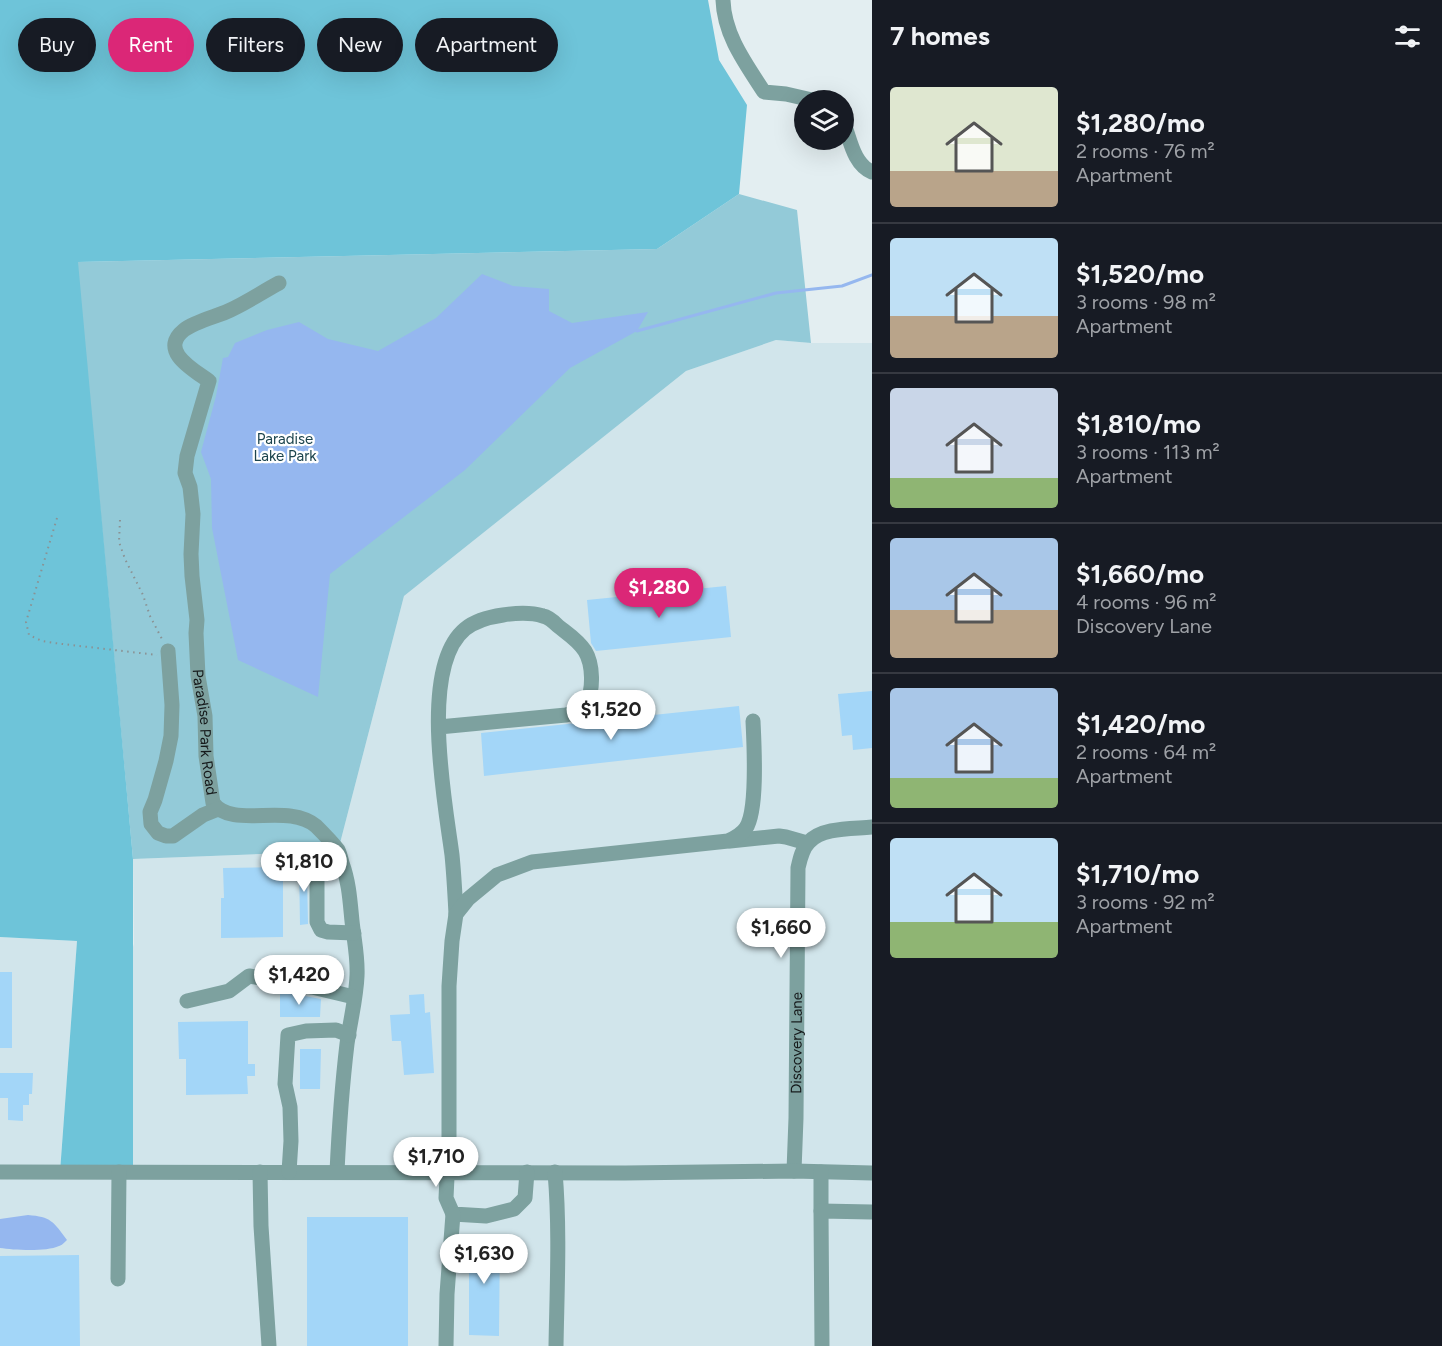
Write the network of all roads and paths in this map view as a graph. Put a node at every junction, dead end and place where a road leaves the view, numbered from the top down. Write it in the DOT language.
graph roads {
  1 [pos="723,0"];
  2 [pos="794,96"];
  3 [pos="853,150"];
  4 [pos="872,172"];
  5 [pos="279,283"];
  6 [pos="57,518"];
  7 [pos="120,520"];
  8 [pos="169,654"];
  9 [pos="753,721"];
  10 [pos="439,727"];
  11 [pos="218,809"];
  12 [pos="872,827"];
  13 [pos="728,842"];
  14 [pos="807,843"];
  15 [pos="316,875"];
  16 [pos="456,914"];
  17 [pos="354,933"];
  18 [pos="354,998"];
  19 [pos="187,1001"];
  20 [pos="349,1035"];
  21 [pos="448,1171"];
  22 [pos="794,1171"];
  23 [pos="0,1172"];
  24 [pos="119,1172"];
  25 [pos="260,1172"];
  26 [pos="289,1172"];
  27 [pos="337,1172"];
  28 [pos="527,1172"];
  29 [pos="555,1172"];
  30 [pos="821,1172"];
  31 [pos="872,1173"];
  32 [pos="821,1212"];
  33 [pos="872,1212"];
  34 [pos="453,1214"];
  35 [pos="118,1279"];
  36 [pos="269,1346"];
  37 [pos="446,1346"];
  38 [pos="556,1346"];
  39 [pos="822,1346"];
  1 -- 2 [label="street"];
  3 -- 4 [label="street"];
  5 -- 11 [label="street, Paradise Park Road"];
  6 -- 8 [label="path"];
  7 -- 8 [label="path"];
  8 -- 11 [label="street"];
  9 -- 13 [label="street"];
  10 -- 10 [label="street"];
  10 -- 16 [label="street"];
  11 -- 17 [label="street, Paradise Park Road"];
  12 -- 14 [label="street"];
  13 -- 14 [label="street"];
  13 -- 16 [label="street"];
  14 -- 22 [label="street, Discovery Lane"];
  15 -- 17 [label="street"];
  16 -- 21 [label="street"];
  17 -- 18 [label="street, Paradise Park Road"];
  18 -- 19 [label="street"];
  18 -- 20 [label="street, Paradise Park Road"];
  20 -- 26 [label="street"];
  20 -- 27 [label="street, Paradise Park Road"];
  21 -- 27 [label="street"];
  21 -- 28 [label="street"];
  21 -- 34 [label="street"];
  22 -- 29 [label="street"];
  22 -- 30 [label="street"];
  23 -- 24 [label="street"];
  24 -- 25 [label="street"];
  24 -- 35 [label="street"];
  25 -- 26 [label="street"];
  25 -- 36 [label="street"];
  26 -- 27 [label="street"];
  28 -- 29 [label="street"];
  28 -- 34 [label="street"];
  29 -- 38 [label="street"];
  30 -- 31 [label="street"];
  30 -- 32 [label="street"];
  32 -- 33 [label="street"];
  32 -- 39 [label="street"];
  34 -- 37 [label="street"];
}
